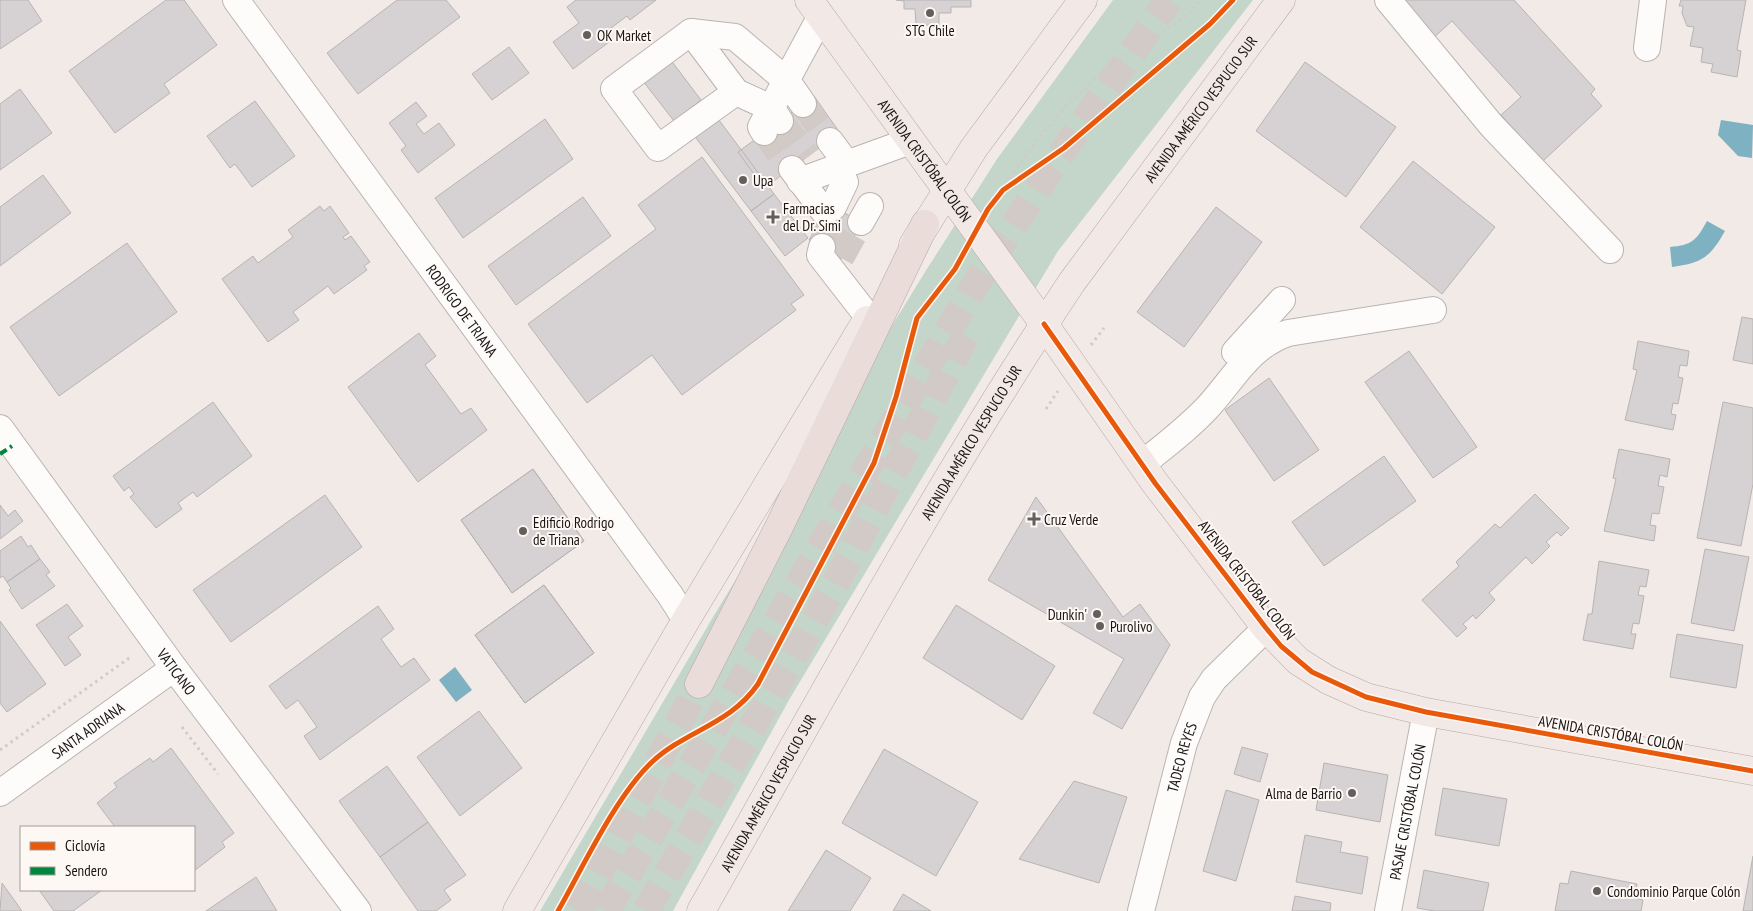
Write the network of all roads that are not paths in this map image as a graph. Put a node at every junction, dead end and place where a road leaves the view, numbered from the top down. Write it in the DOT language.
graph roads {
  1 [pos="236,0"];
  2 [pos="1083,0"];
  3 [pos="1281,0"];
  4 [pos="1388,0"];
  5 [pos="1653,0"];
  6 [pos="815,8"];
  7 [pos="691,32"];
  8 [pos="1647,48"];
  9 [pos="787,81"];
  10 [pos="736,92"];
  11 [pos="803,104"];
  12 [pos="830,140"];
  13 [pos="910,141"];
  14 [pos="846,173"];
  15 [pos="946,189"];
  16 [pos="925,224"];
  17 [pos="1610,250"];
  18 [pos="832,259"];
  19 [pos="1282,300"];
  20 [pos="1433,310"];
  21 [pos="868,318"];
  22 [pos="1044,324"];
  23 [pos="4,443"];
  24 [pos="1138,458"];
  25 [pos="686,620"];
  26 [pos="1266,628"];
  27 [pos="174,668"];
  28 [pos="699,684"];
  29 [pos="1426,712"];
  30 [pos="1753,771"];
  31 [pos="0,793"];
  32 [pos="358,911"];
  33 [pos="517,911"];
  34 [pos="701,911"];
  35 [pos="1141,911"];
  36 [pos="1388,911"];
  1 -- 25 [label="street, RODRIGO DE TRIANA"];
  2 -- 15 [label="main road"];
  3 -- 22 [label="main road, AVENIDA AMÉRICO VESPUCIO SUR"];
  4 -- 17 [label="street"];
  5 -- 8 [label="street"];
  6 -- 9 [label="street"];
  6 -- 13 [label="main road, AVENIDA CRISTÓBAL COLÓN"];
  7 -- 9 [label="street"];
  7 -- 10 [label="street"];
  7 -- 10 [label="street"];
  9 -- 10 [label="street"];
  9 -- 11 [label="street"];
  12 -- 14 [label="street"];
  13 -- 14 [label="street"];
  13 -- 15 [label="main road, AVENIDA CRISTÓBAL COLÓN"];
  14 -- 14 [label="street"];
  15 -- 16 [label="main road"];
  15 -- 22 [label="main road, AVENIDA CRISTÓBAL COLÓN"];
  16 -- 21 [label="main road"];
  16 -- 28 [label="highway"];
  18 -- 21 [label="street"];
  19 -- 24 [label="street"];
  20 -- 24 [label="street"];
  21 -- 25 [label="main road"];
  22 -- 24 [label="main road, AVENIDA CRISTÓBAL COLÓN"];
  22 -- 34 [label="main road, AVENIDA AMÉRICO VESPUCIO SUR"];
  23 -- 27 [label="street, VATICANO"];
  24 -- 26 [label="main road, AVENIDA CRISTÓBAL COLÓN"];
  25 -- 33 [label="main road"];
  26 -- 29 [label="main road, AVENIDA CRISTÓBAL COLÓN"];
  26 -- 35 [label="street, TADEO REYES"];
  27 -- 31 [label="street, SANTA ADRIANA"];
  27 -- 32 [label="street, VATICANO"];
  29 -- 30 [label="main road, AVENIDA CRISTÓBAL COLÓN"];
  29 -- 36 [label="street, PASAJE CRISTÓBAL COLÓN"];
}
